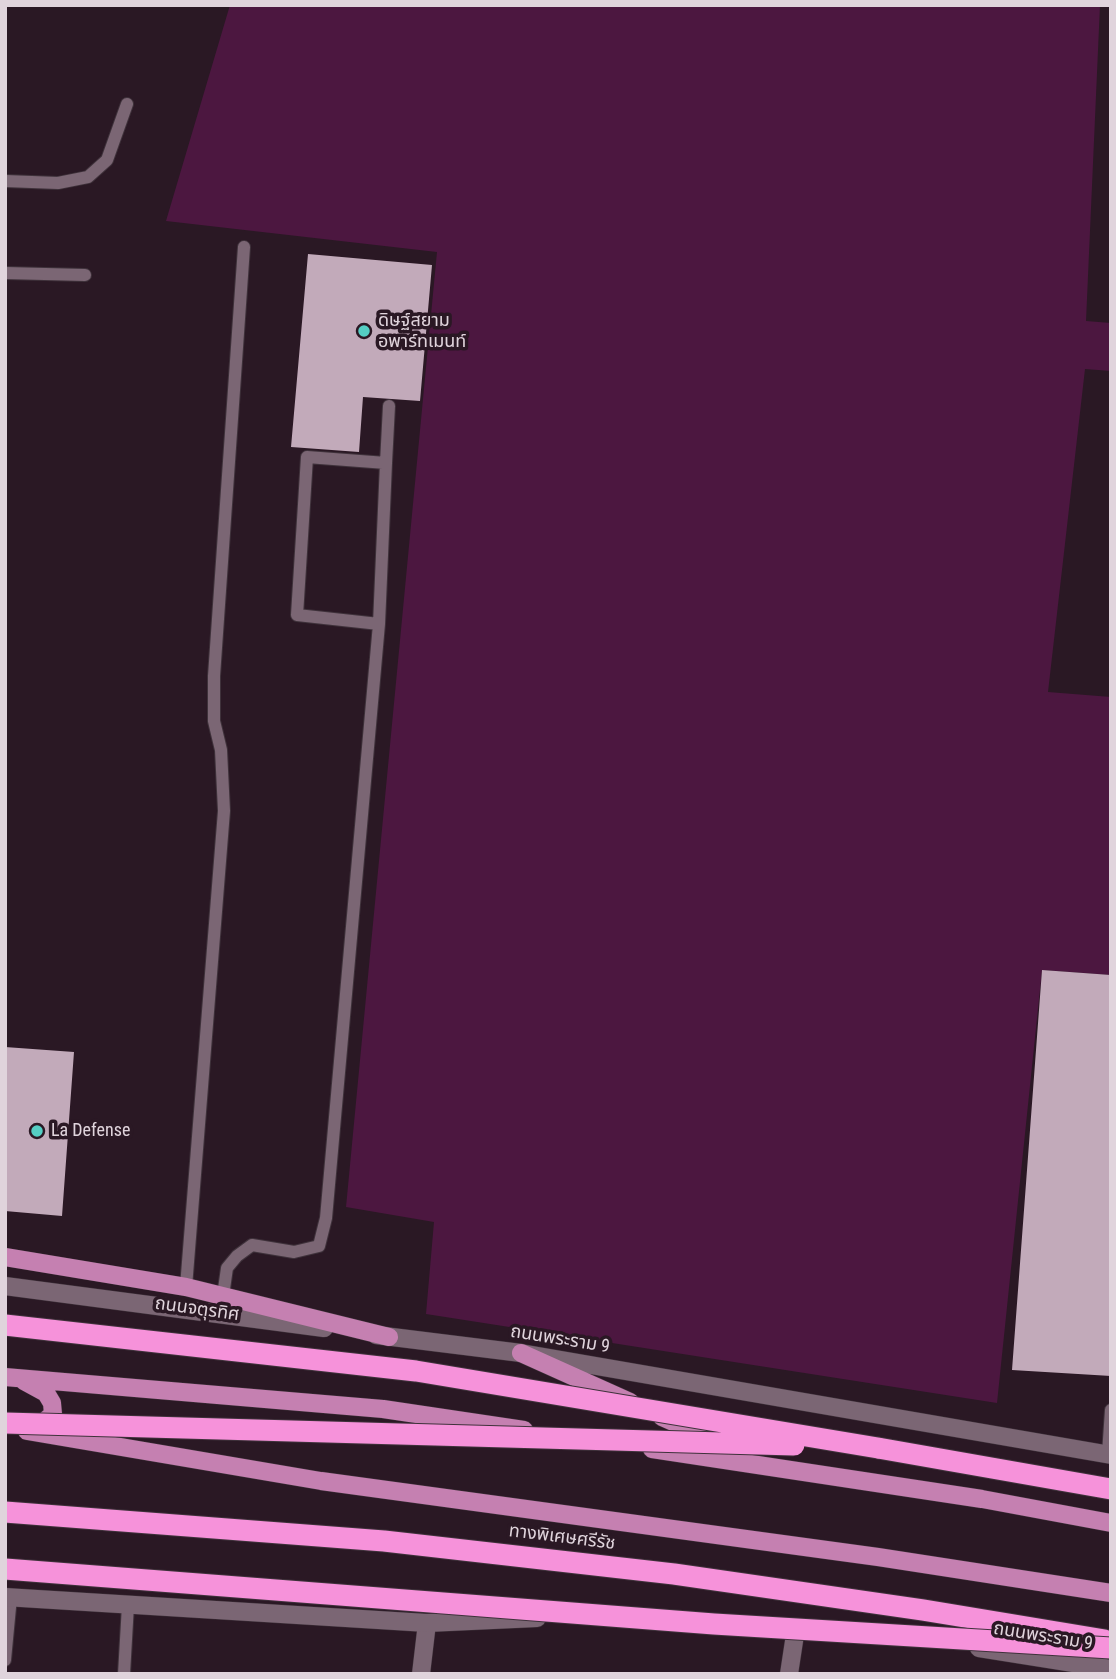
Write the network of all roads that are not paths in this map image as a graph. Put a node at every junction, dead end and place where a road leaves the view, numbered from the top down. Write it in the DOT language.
graph roads {
  1 [pos="127,104"];
  2 [pos="5,181"];
  3 [pos="244,247"];
  4 [pos="5,273"];
  5 [pos="85,275"];
  6 [pos="389,406"];
  7 [pos="386,463"];
  8 [pos="379,624"];
  9 [pos="5,1257"];
  10 [pos="5,1286"];
  11 [pos="186,1287"];
  12 [pos="223,1296"];
  13 [pos="5,1325"];
  14 [pos="389,1337"];
  15 [pos="521,1353"];
  16 [pos="10,1377"];
  17 [pos="1111,1410"];
  18 [pos="12,1427"];
  19 [pos="878,1448"];
  20 [pos="1110,1455"];
  21 [pos="774,1467"];
  22 [pos="1111,1489"];
  23 [pos="5,1512"];
  24 [pos="1111,1523"];
  25 [pos="5,1569"];
  26 [pos="1111,1593"];
  27 [pos="8,1597"];
  28 [pos="128,1605"];
  29 [pos="427,1623"];
  30 [pos="796,1628"];
  31 [pos="1111,1641"];
  32 [pos="1111,1648"];
  33 [pos="5,1660"];
  34 [pos="1111,1669"];
  35 [pos="125,1674"];
  36 [pos="421,1674"];
  37 [pos="789,1674"];
  1 -- 2 [label="lane"];
  3 -- 11 [label="lane"];
  4 -- 5 [label="lane"];
  6 -- 7 [label="lane"];
  7 -- 8 [label="lane"];
  7 -- 8 [label="lane"];
  8 -- 12 [label="lane"];
  9 -- 11 [label="main road, ถนนพระราม 9"];
  10 -- 14 [label="main road, ถนนจตุรทิศ"];
  11 -- 12 [label="main road, ถนนพระราม 9"];
  12 -- 14 [label="main road, ถนนพระราม 9"];
  13 -- 19 [label="highway, bridge"];
  14 -- 15 [label="main road, ถนนพระราม 9"];
  15 -- 20 [label="main road, ถนนพระราม 9"];
  15 -- 21 [label="main road"];
  16 -- 18 [label="main road"];
  16 -- 21 [label="main road"];
  17 -- 20 [label="lane"];
  18 -- 19 [label="highway, bridge"];
  18 -- 26 [label="main road"];
  19 -- 22 [label="highway"];
  21 -- 24 [label="main road"];
  23 -- 31 [label="highway, ทางพิเศษศรีรัช"];
  25 -- 32 [label="highway, bridge"];
  27 -- 28 [label="main road, ถนนพระราม 9"];
  27 -- 33 [label="lane"];
  28 -- 29 [label="main road, ถนนพระราม 9"];
  28 -- 35 [label="lane"];
  29 -- 30 [label="main road, ถนนพระราม 9"];
  29 -- 36 [label="main road"];
  30 -- 34 [label="main road, ถนนพระราม 9"];
  30 -- 37 [label="main road"];
}
